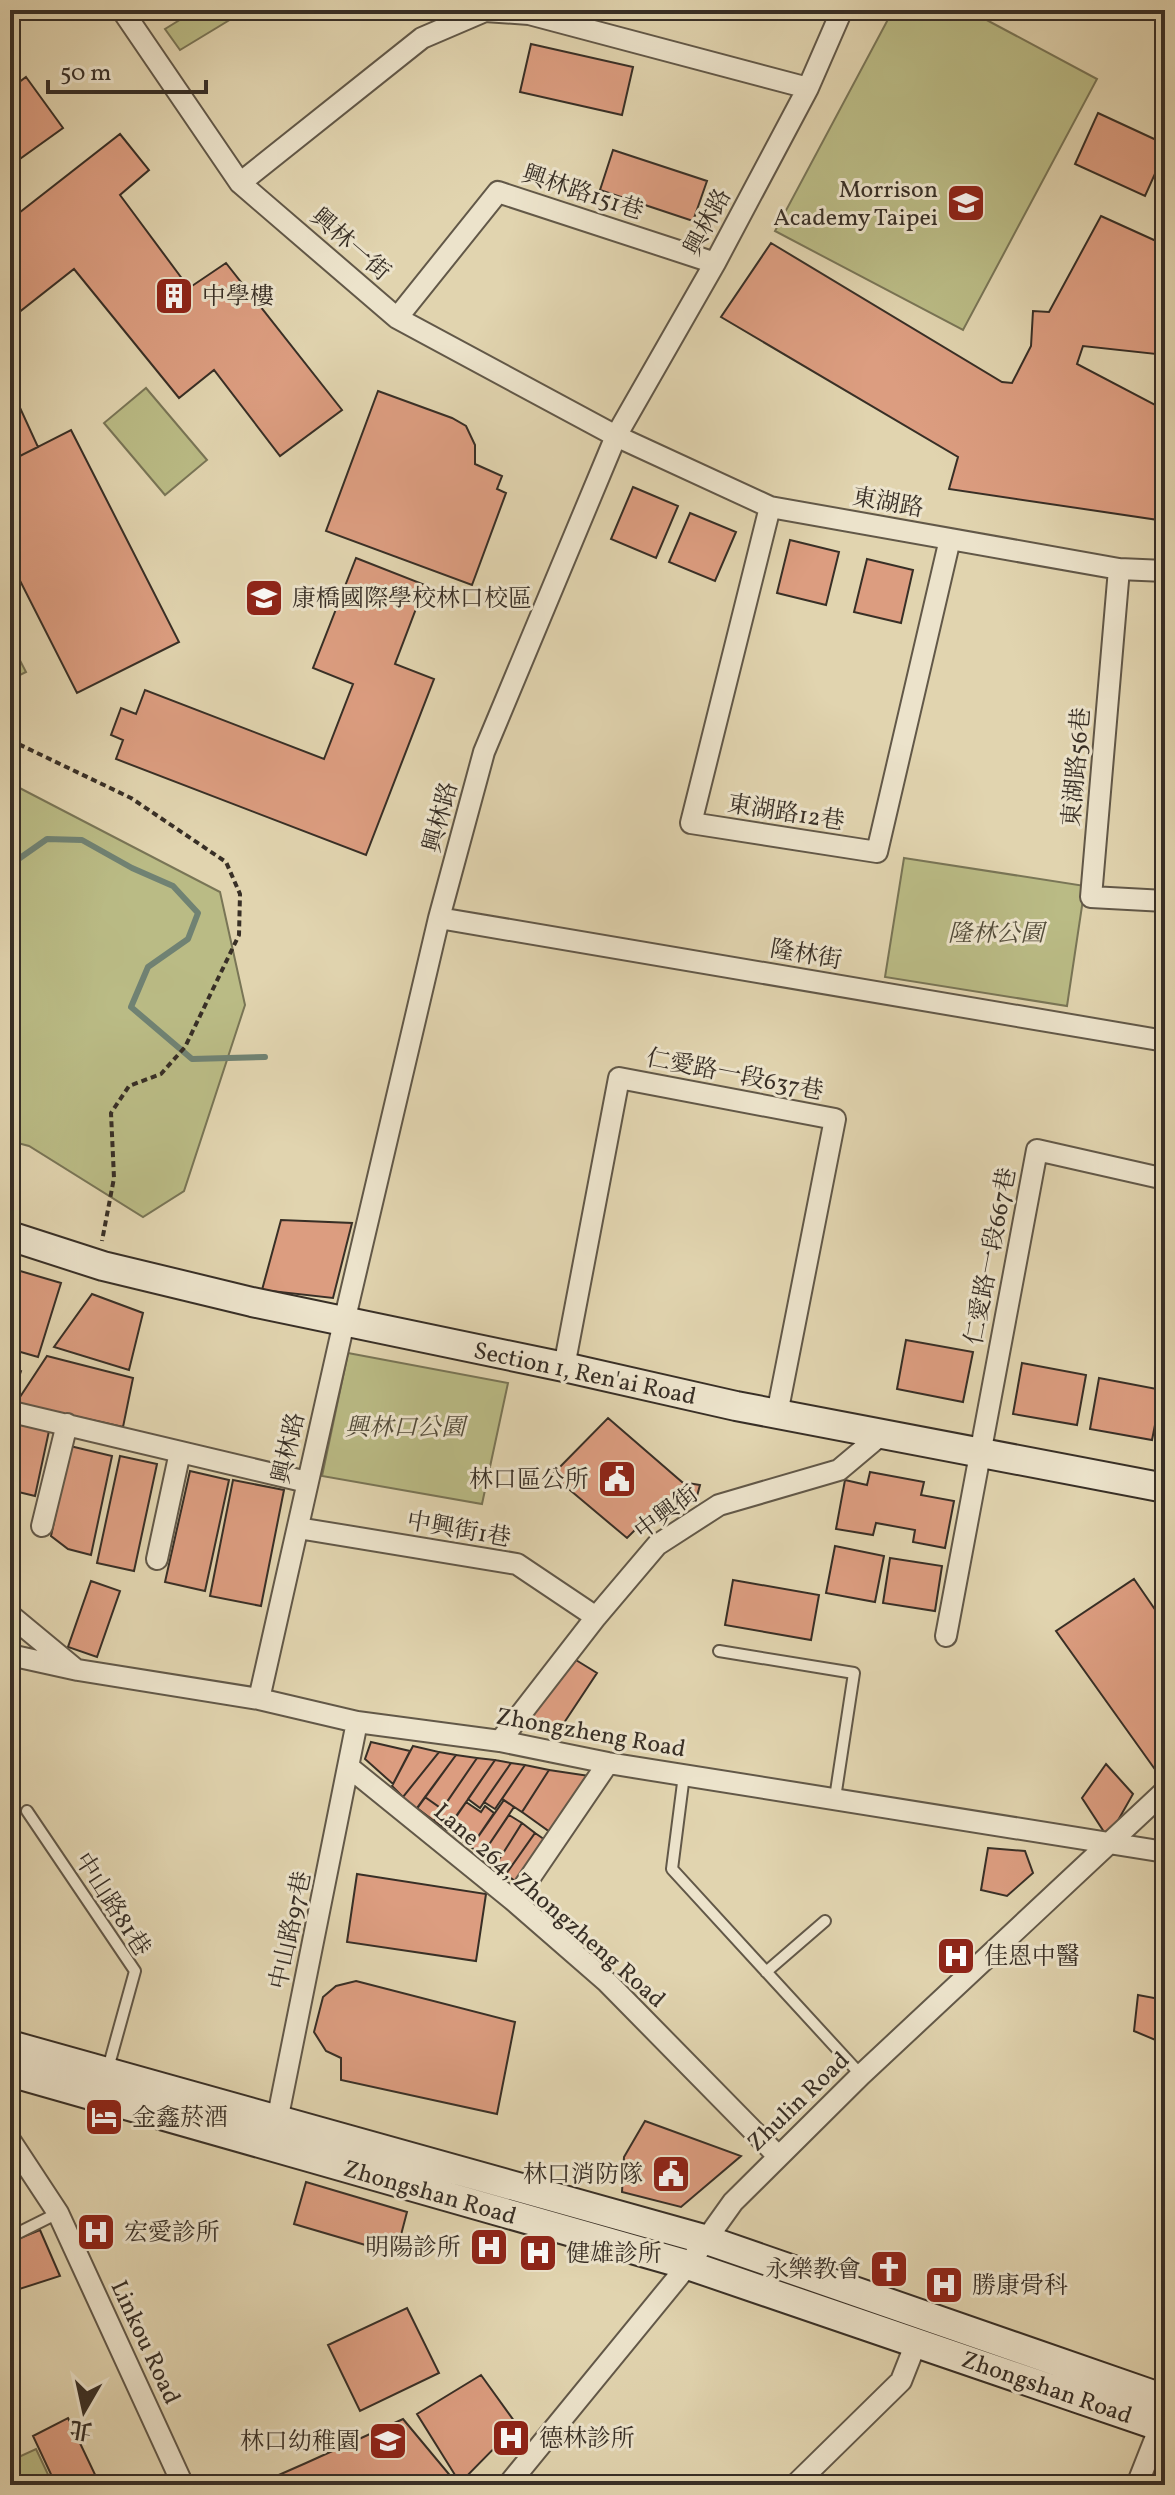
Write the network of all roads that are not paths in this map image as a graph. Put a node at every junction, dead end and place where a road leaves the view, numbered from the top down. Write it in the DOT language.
graph roads {
  1 [pos="24,10"];
  2 [pos="122,10"];
  3 [pos="842,10"];
  4 [pos="10,20"];
  5 [pos="808,88"];
  6 [pos="240,183"];
  7 [pos="715,263"];
  8 [pos="397,318"];
  9 [pos="616,436"];
  10 [pos="770,507"];
  11 [pos="950,539"];
  12 [pos="1119,569"];
  13 [pos="1165,571"];
  14 [pos="1165,901"];
  15 [pos="439,918"];
  16 [pos="1165,1041"];
  17 [pos="1165,1179"];
  18 [pos="10,1236"];
  19 [pos="344,1322"];
  20 [pos="564,1367"];
  21 [pos="12,1412"];
  22 [pos="777,1414"];
  23 [pos="67,1424"];
  24 [pos="883,1433"];
  25 [pos="180,1452"];
  26 [pos="979,1453"];
  27 [pos="307,1482"];
  28 [pos="1165,1488"];
  29 [pos="42,1526"];
  30 [pos="298,1528"];
  31 [pos="157,1559"];
  32 [pos="10,1615"];
  33 [pos="596,1617"];
  34 [pos="946,1636"];
  35 [pos="719,1651"];
  36 [pos="10,1655"];
  37 [pos="78,1670"];
  38 [pos="259,1699"];
  39 [pos="357,1722"];
  40 [pos="500,1741"];
  41 [pos="608,1763"];
  42 [pos="350,1768"];
  43 [pos="684,1775"];
  44 [pos="1165,1791"];
  45 [pos="835,1798"];
  46 [pos="27,1811"];
  47 [pos="1110,1842"];
  48 [pos="1165,1852"];
  49 [pos="514,1901"];
  50 [pos="825,1921"];
  51 [pos="766,1972"];
  52 [pos="10,2045"];
  53 [pos="10,2072"];
  54 [pos="107,2072"];
  55 [pos="861,2075"];
  56 [pos="275,2134"];
  57 [pos="10,2140"];
  58 [pos="778,2156"];
  59 [pos="58,2213"];
  60 [pos="10,2237"];
  61 [pos="707,2240"];
  62 [pos="688,2265"];
  63 [pos="916,2343"];
  64 [pos="1164,2417"];
  65 [pos="183,2485"];
  66 [pos="508,2485"];
  67 [pos="795,2485"];
  68 [pos="1137,2485"];
  1 -- 4 [label="lane"];
  2 -- 6 [label="street, 興林一街"];
  3 -- 5 [label="street, 興林路"];
  5 -- 6 [label="street"];
  5 -- 7 [label="street, 興林路"];
  6 -- 8 [label="street, 興林一街"];
  7 -- 8 [label="street, 興林路151巷"];
  7 -- 9 [label="street, 興林路"];
  8 -- 9 [label="street, 興林一街"];
  9 -- 10 [label="street, 東湖路"];
  9 -- 15 [label="street, 興林路"];
  10 -- 11 [label="street, 東湖路"];
  10 -- 11 [label="street, 東湖路12巷"];
  11 -- 12 [label="street, 東湖路"];
  12 -- 13 [label="street, 東湖路"];
  12 -- 14 [label="street, 東湖路56巷"];
  15 -- 16 [label="street, 隆林街"];
  15 -- 19 [label="street, 興林路"];
  17 -- 26 [label="street, 仁愛路一段667巷"];
  18 -- 19 [label="main road, Section 1, Ren'ai Road"];
  19 -- 20 [label="main road, Section 1, Ren'ai Road"];
  19 -- 27 [label="street, 興林路"];
  20 -- 22 [label="main road, Section 1, Ren'ai Road"];
  20 -- 22 [label="street, 仁愛路一段637巷"];
  21 -- 23 [label="street"];
  22 -- 24 [label="main road, Section 1, Ren'ai Road"];
  23 -- 25 [label="street"];
  23 -- 29 [label="street"];
  24 -- 26 [label="main road, Section 1, Ren'ai Road"];
  24 -- 33 [label="street, 中興街"];
  25 -- 27 [label="street"];
  25 -- 31 [label="street"];
  26 -- 28 [label="main road, Section 1, Ren'ai Road"];
  26 -- 34 [label="street"];
  27 -- 30 [label="street, 興林路"];
  30 -- 33 [label="street, 中興街1巷"];
  30 -- 38 [label="street, 興林路"];
  32 -- 37 [label="street"];
  33 -- 40 [label="street, 中興街"];
  35 -- 45 [label="lane"];
  36 -- 37 [label="street, Zhongzheng Road"];
  37 -- 38 [label="street, Zhongzheng Road"];
  38 -- 39 [label="street, Zhongzheng Road"];
  39 -- 40 [label="street, Zhongzheng Road"];
  39 -- 42 [label="street, 中山路97巷"];
  40 -- 41 [label="street, Zhongzheng Road"];
  41 -- 43 [label="street, Zhongzheng Road"];
  41 -- 49 [label="street"];
  42 -- 49 [label="street, Lane 264, Zhongzheng Road"];
  42 -- 56 [label="street, 中山路97巷"];
  43 -- 45 [label="street, Zhongzheng Road"];
  43 -- 51 [label="lane"];
  44 -- 47 [label="street, Zhulin Road"];
  45 -- 47 [label="street, Zhongzheng Road"];
  46 -- 54 [label="lane, 中山路81巷"];
  47 -- 48 [label="street, Zhongzheng Road"];
  47 -- 55 [label="street, Zhulin Road"];
  49 -- 58 [label="street, Lane 264, Zhongzheng Road"];
  50 -- 51 [label="lane"];
  51 -- 55 [label="lane"];
  52 -- 54 [label="main road, Zhongshan Road"];
  53 -- 56 [label="main road, Zhongshan Road"];
  54 -- 56 [label="main road, Zhongshan Road"];
  55 -- 58 [label="street, Zhulin Road"];
  56 -- 61 [label="main road, Zhongshan Road"];
  56 -- 62 [label="main road, Zhongshan Road"];
  57 -- 59 [label="street, Linkou Road"];
  58 -- 61 [label="street, Zhulin Road"];
  59 -- 60 [label="lane"];
  59 -- 65 [label="street, Linkou Road"];
  61 -- 62 [label="street, Zhulin Road"];
  61 -- 64 [label="main road, Zhongshan Road"];
  62 -- 63 [label="main road, Zhongshan Road"];
  62 -- 66 [label="street, Zhulin Road"];
  63 -- 64 [label="main road, Zhongshan Road"];
  63 -- 67 [label="street"];
  64 -- 68 [label="street"];
}
